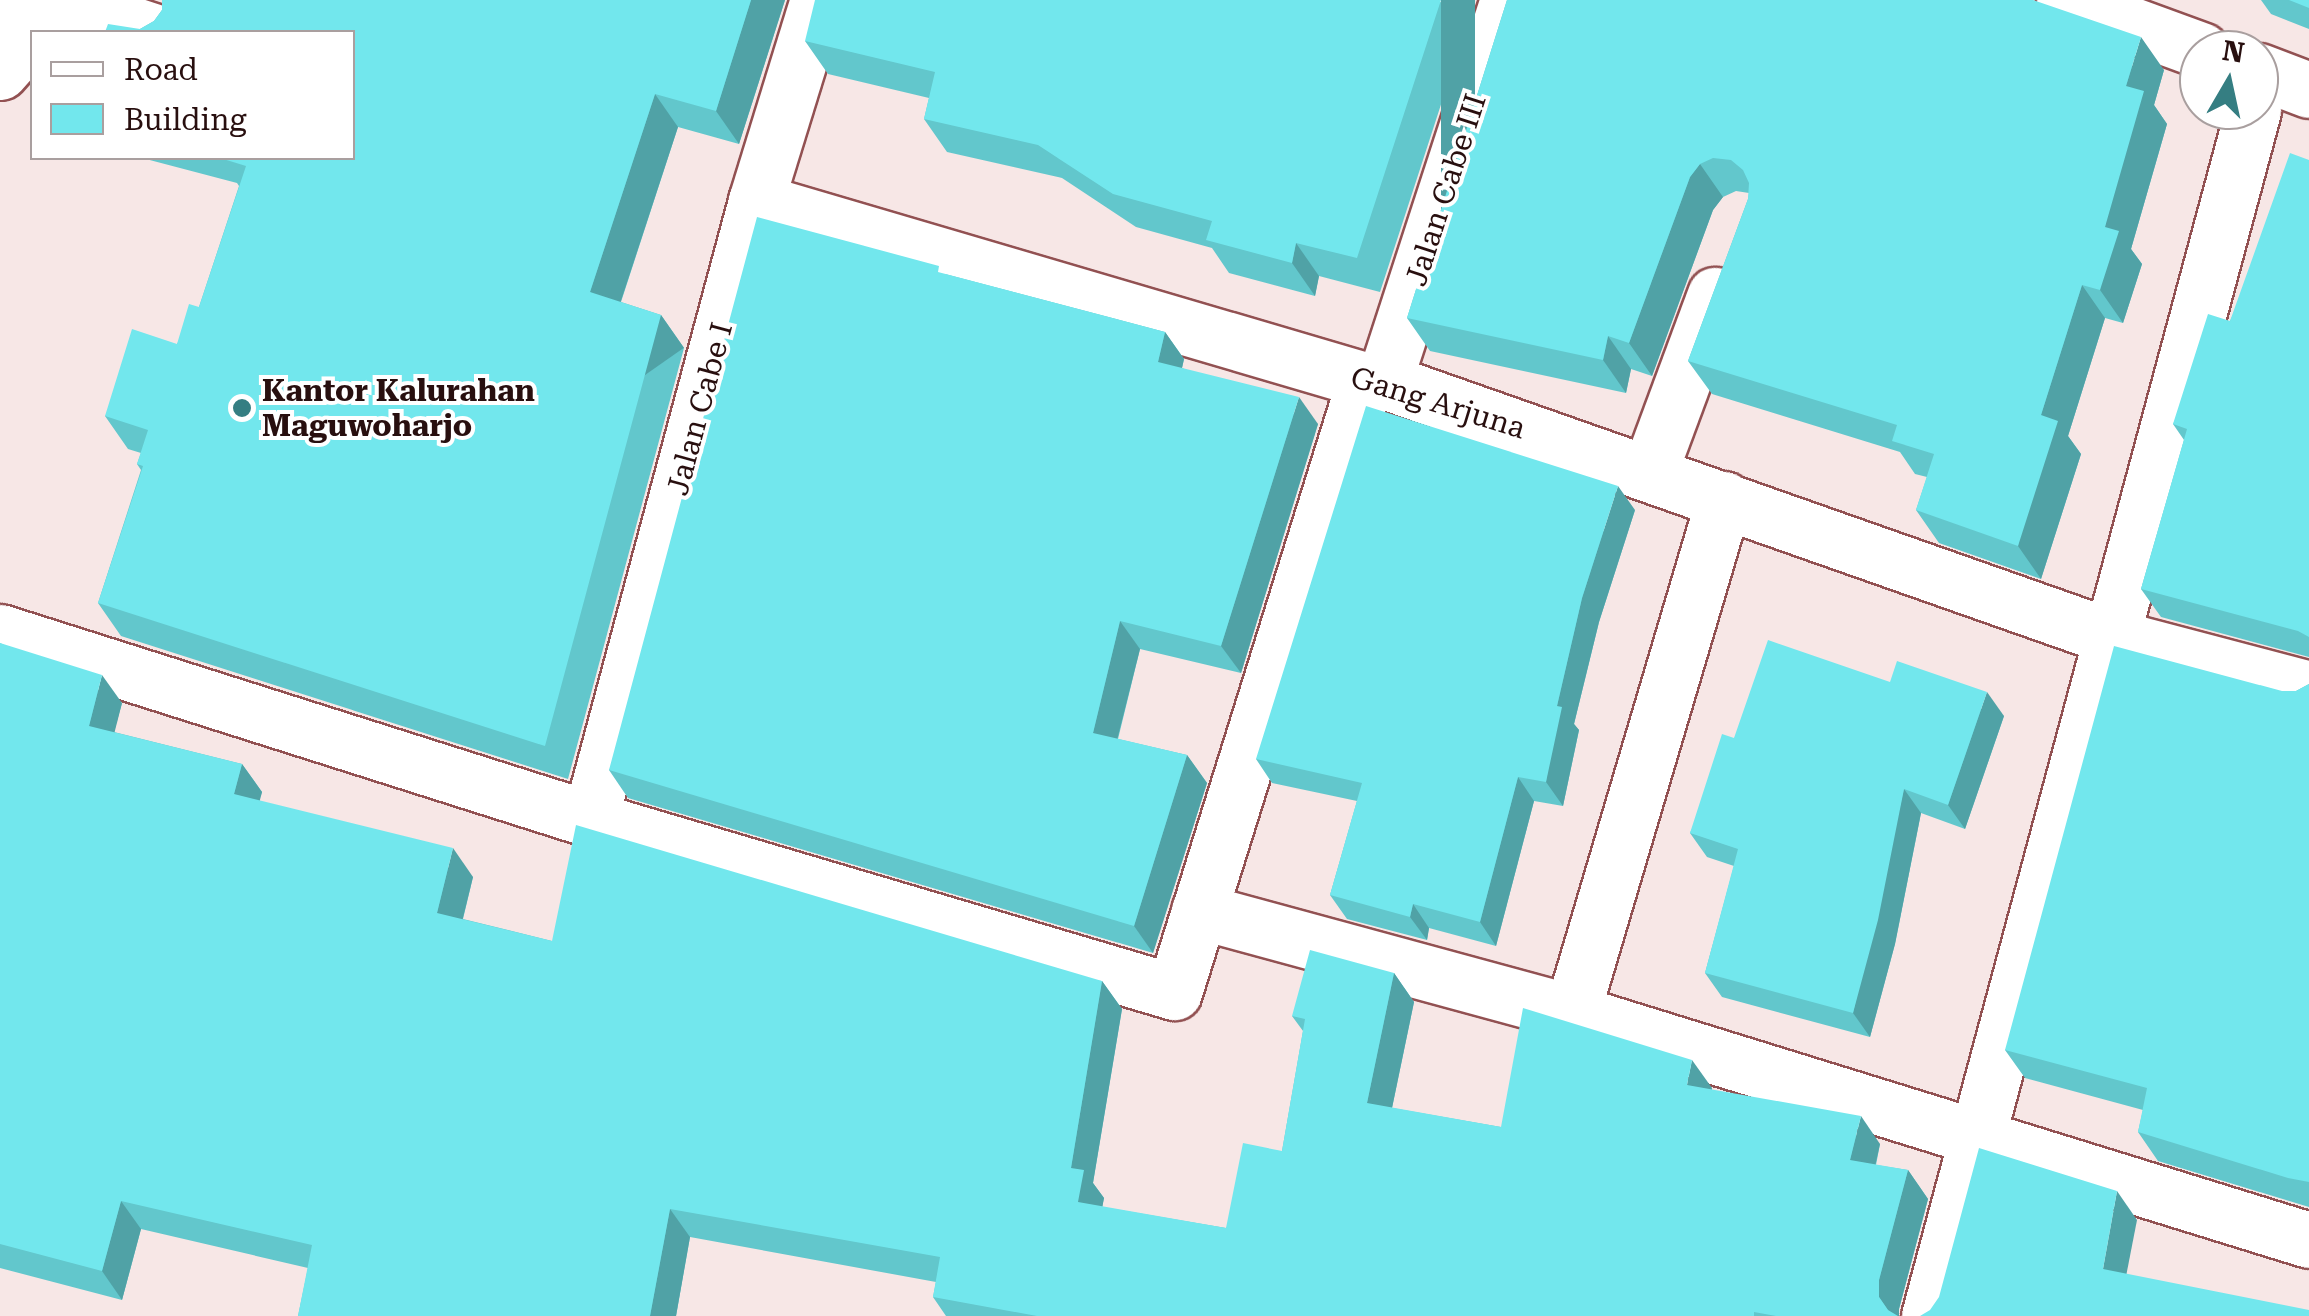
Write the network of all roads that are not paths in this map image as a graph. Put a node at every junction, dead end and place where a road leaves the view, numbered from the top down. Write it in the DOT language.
graph roads {
  1 [pos="3,0"];
  2 [pos="818,0"];
  3 [pos="1508,0"];
  4 [pos="2064,0"];
  5 [pos="0,12"];
  6 [pos="49,18"];
  7 [pos="141,30"];
  8 [pos="30,39"];
  9 [pos="2179,42"];
  10 [pos="0,72"];
  11 [pos="2256,130"];
  12 [pos="756,201"];
  13 [pos="1736,240"];
  14 [pos="1374,381"];
  15 [pos="1649,472"];
  16 [pos="1724,499"];
  17 [pos="0,632"];
  18 [pos="2109,636"];
  19 [pos="2309,689"];
  20 [pos="590,820"];
  21 [pos="1199,911"];
  22 [pos="1572,1012"];
  23 [pos="1981,1135"];
  24 [pos="2309,1240"];
  25 [pos="1929,1316"];
  1 -- 5 [label="main road"];
  2 -- 12 [label="main road, Jalan Cabe I"];
  3 -- 14 [label="main road, Jalan Cabe III"];
  4 -- 9 [label="main road"];
  6 -- 7 [label="main road"];
  8 -- 10 [label="main road"];
  11 -- 18 [label="main road"];
  12 -- 14 [label="main road, Gang Arjuna"];
  12 -- 20 [label="main road, Jalan Cabe I"];
  13 -- 15 [label="main road"];
  14 -- 15 [label="main road, Gang Arjuna"];
  14 -- 21 [label="main road, Jalan Cabe III"];
  15 -- 16 [label="main road, Gang Arjuna"];
  16 -- 18 [label="main road, Gang Arjuna"];
  16 -- 22 [label="main road"];
  17 -- 20 [label="main road"];
  18 -- 19 [label="main road, Gang Arjuna"];
  18 -- 23 [label="main road"];
  20 -- 21 [label="main road, Jalan Cabe III"];
  21 -- 22 [label="main road"];
  22 -- 23 [label="main road"];
  23 -- 24 [label="main road"];
  23 -- 25 [label="main road"];
}
